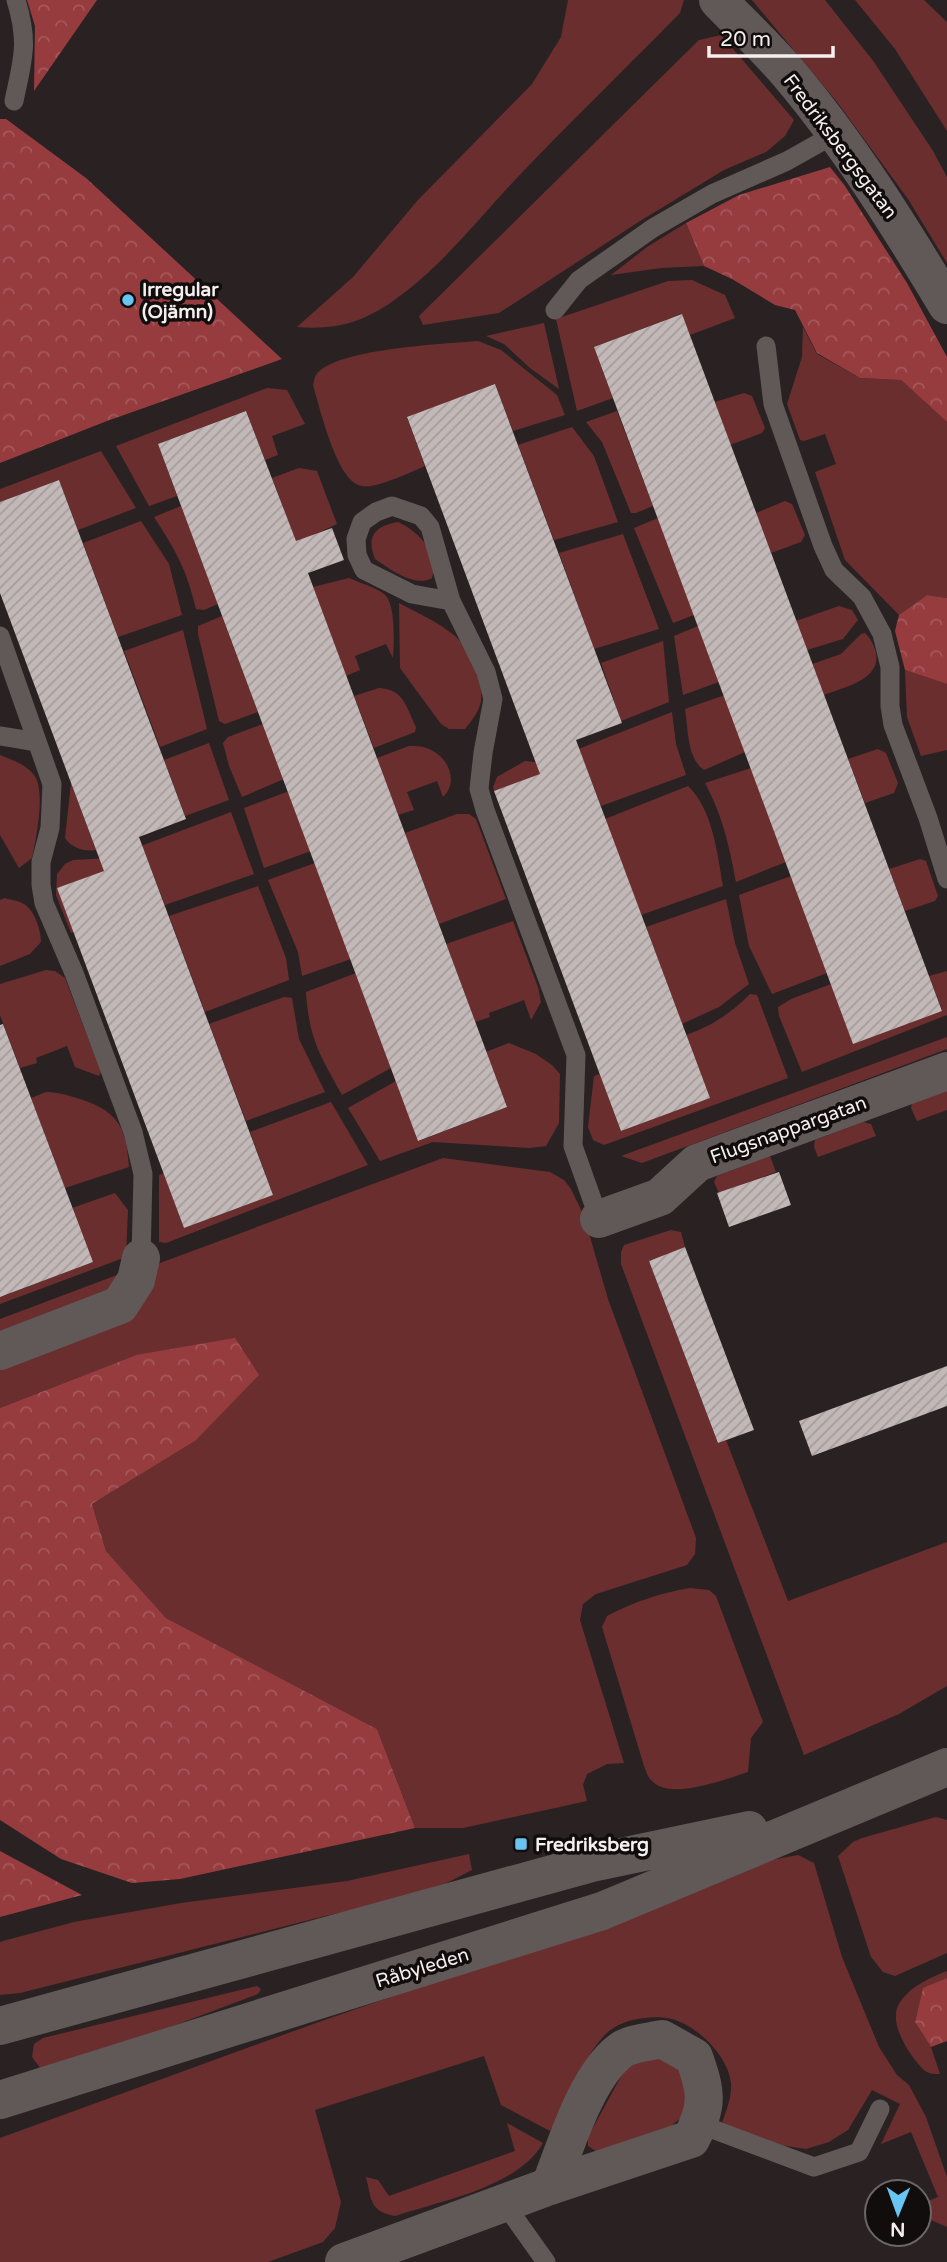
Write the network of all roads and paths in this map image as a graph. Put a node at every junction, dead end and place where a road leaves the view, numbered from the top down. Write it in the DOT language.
graph roads {
  1 [pos="16,0"];
  2 [pos="718,0"];
  3 [pos="14,101"];
  4 [pos="835,134"];
  5 [pos="947,305"];
  6 [pos="555,310"];
  7 [pos="766,346"];
  8 [pos="451,601"];
  9 [pos="0,636"];
  10 [pos="0,736"];
  11 [pos="37,742"];
  12 [pos="947,879"];
  13 [pos="947,1072"];
  14 [pos="599,1219"];
  15 [pos="141,1258"];
  16 [pos="0,1351"];
  17 [pos="947,1767"];
  18 [pos="836,1812"];
  19 [pos="0,2026"];
  20 [pos="0,2100"];
  21 [pos="880,2109"];
  22 [pos="699,2124"];
  23 [pos="550,2186"];
  24 [pos="504,2203"];
  25 [pos="344,2262"];
  26 [pos="546,2262"];
  1 -- 3 [label="lane"];
  2 -- 4 [label="main road, Fredriksbergsgatan"];
  4 -- 5 [label="main road, Fredriksbergsgatan"];
  4 -- 6 [label="lane"];
  7 -- 12 [label="lane"];
  8 -- 8 [label="lane"];
  8 -- 14 [label="lane"];
  9 -- 11 [label="lane"];
  10 -- 11 [label="lane"];
  11 -- 15 [label="lane"];
  13 -- 14 [label="main road, Flugsnappargatan"];
  15 -- 16 [label="main road"];
  17 -- 18 [label="main road, Råbyleden"];
  18 -- 19 [label="main road, Råbyleden"];
  18 -- 20 [label="main road, Råbyleden"];
  21 -- 22 [label="lane"];
  22 -- 23 [label="main road"];
  22 -- 23 [label="main road"];
  23 -- 24 [label="main road"];
  24 -- 25 [label="main road"];
  24 -- 26 [label="lane"];
}
